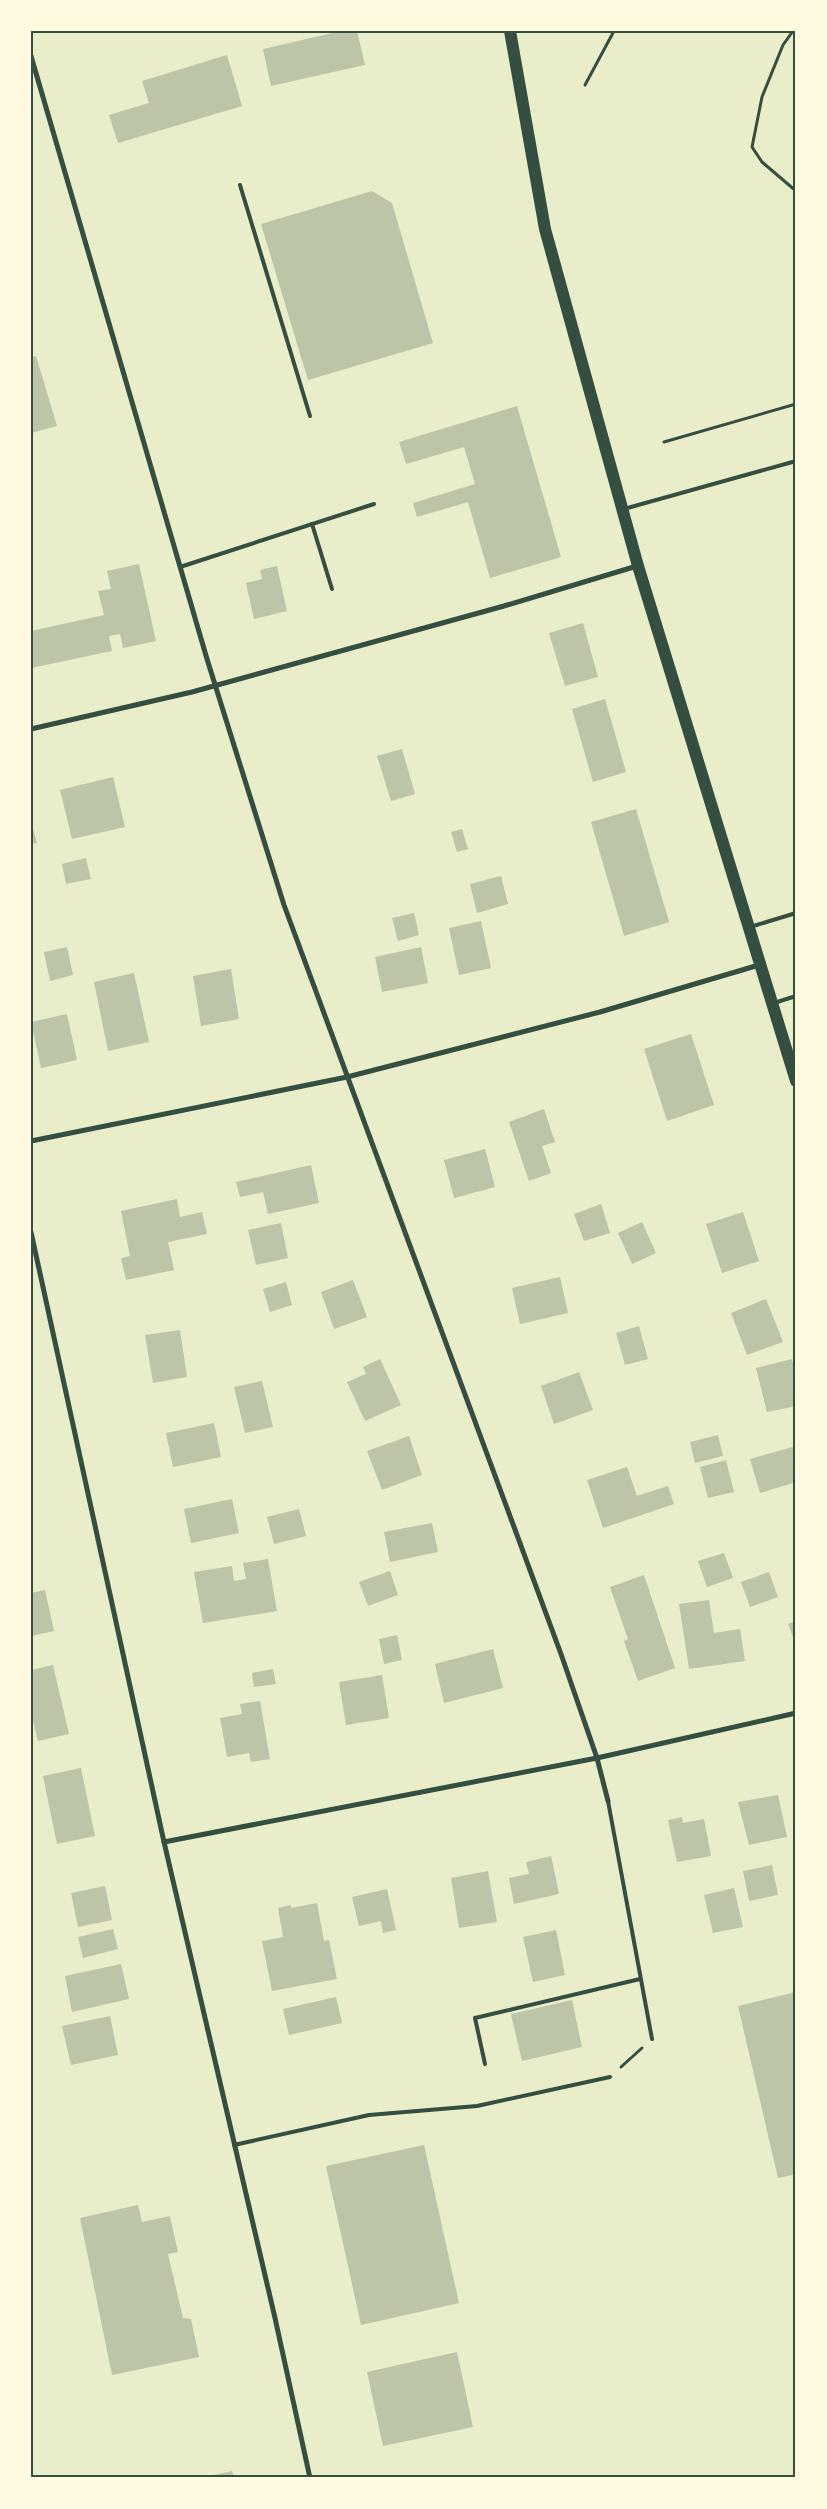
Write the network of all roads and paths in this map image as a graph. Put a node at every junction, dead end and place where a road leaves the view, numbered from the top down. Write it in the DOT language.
graph roads {
  1 [pos="510,31"];
  2 [pos="614,31"];
  3 [pos="793,31"];
  4 [pos="31,56"];
  5 [pos="585,85"];
  6 [pos="240,185"];
  7 [pos="796,190"];
  8 [pos="796,404"];
  9 [pos="310,416"];
  10 [pos="664,442"];
  11 [pos="796,461"];
  12 [pos="374,504"];
  13 [pos="622,510"];
  14 [pos="312,524"];
  15 [pos="638,566"];
  16 [pos="180,567"];
  17 [pos="332,589"];
  18 [pos="215,686"];
  19 [pos="31,729"];
  20 [pos="796,914"];
  21 [pos="748,928"];
  22 [pos="760,965"];
  23 [pos="796,996"];
  24 [pos="772,1004"];
  25 [pos="347,1076"];
  26 [pos="796,1081"];
  27 [pos="31,1141"];
  28 [pos="31,1232"];
  29 [pos="796,1713"];
  30 [pos="597,1758"];
  31 [pos="608,1802"];
  32 [pos="164,1842"];
  33 [pos="640,1980"];
  34 [pos="652,2039"];
  35 [pos="485,2064"];
  36 [pos="610,2077"];
  37 [pos="234,2145"];
  38 [pos="310,2478"];
  1 -- 13 [label="main road"];
  2 -- 5 [label="path"];
  3 -- 7 [label="path"];
  4 -- 16 [label="street"];
  6 -- 9 [label="lane"];
  8 -- 10 [label="path"];
  11 -- 13 [label="lane"];
  12 -- 14 [label="lane"];
  13 -- 15 [label="main road"];
  14 -- 16 [label="lane"];
  14 -- 17 [label="lane"];
  15 -- 18 [label="street"];
  15 -- 21 [label="main road"];
  16 -- 18 [label="street"];
  18 -- 19 [label="street"];
  18 -- 25 [label="street"];
  20 -- 21 [label="lane"];
  21 -- 22 [label="main road"];
  22 -- 24 [label="main road"];
  22 -- 25 [label="street"];
  23 -- 24 [label="lane"];
  24 -- 26 [label="main road"];
  25 -- 27 [label="street"];
  25 -- 30 [label="street"];
  28 -- 32 [label="street"];
  29 -- 30 [label="street"];
  30 -- 31 [label="street"];
  30 -- 32 [label="street"];
  31 -- 33 [label="lane"];
  32 -- 37 [label="street"];
  33 -- 34 [label="lane"];
  33 -- 35 [label="lane"];
  34 -- 36 [label="path"];
  36 -- 37 [label="lane"];
  37 -- 38 [label="street"];
}
